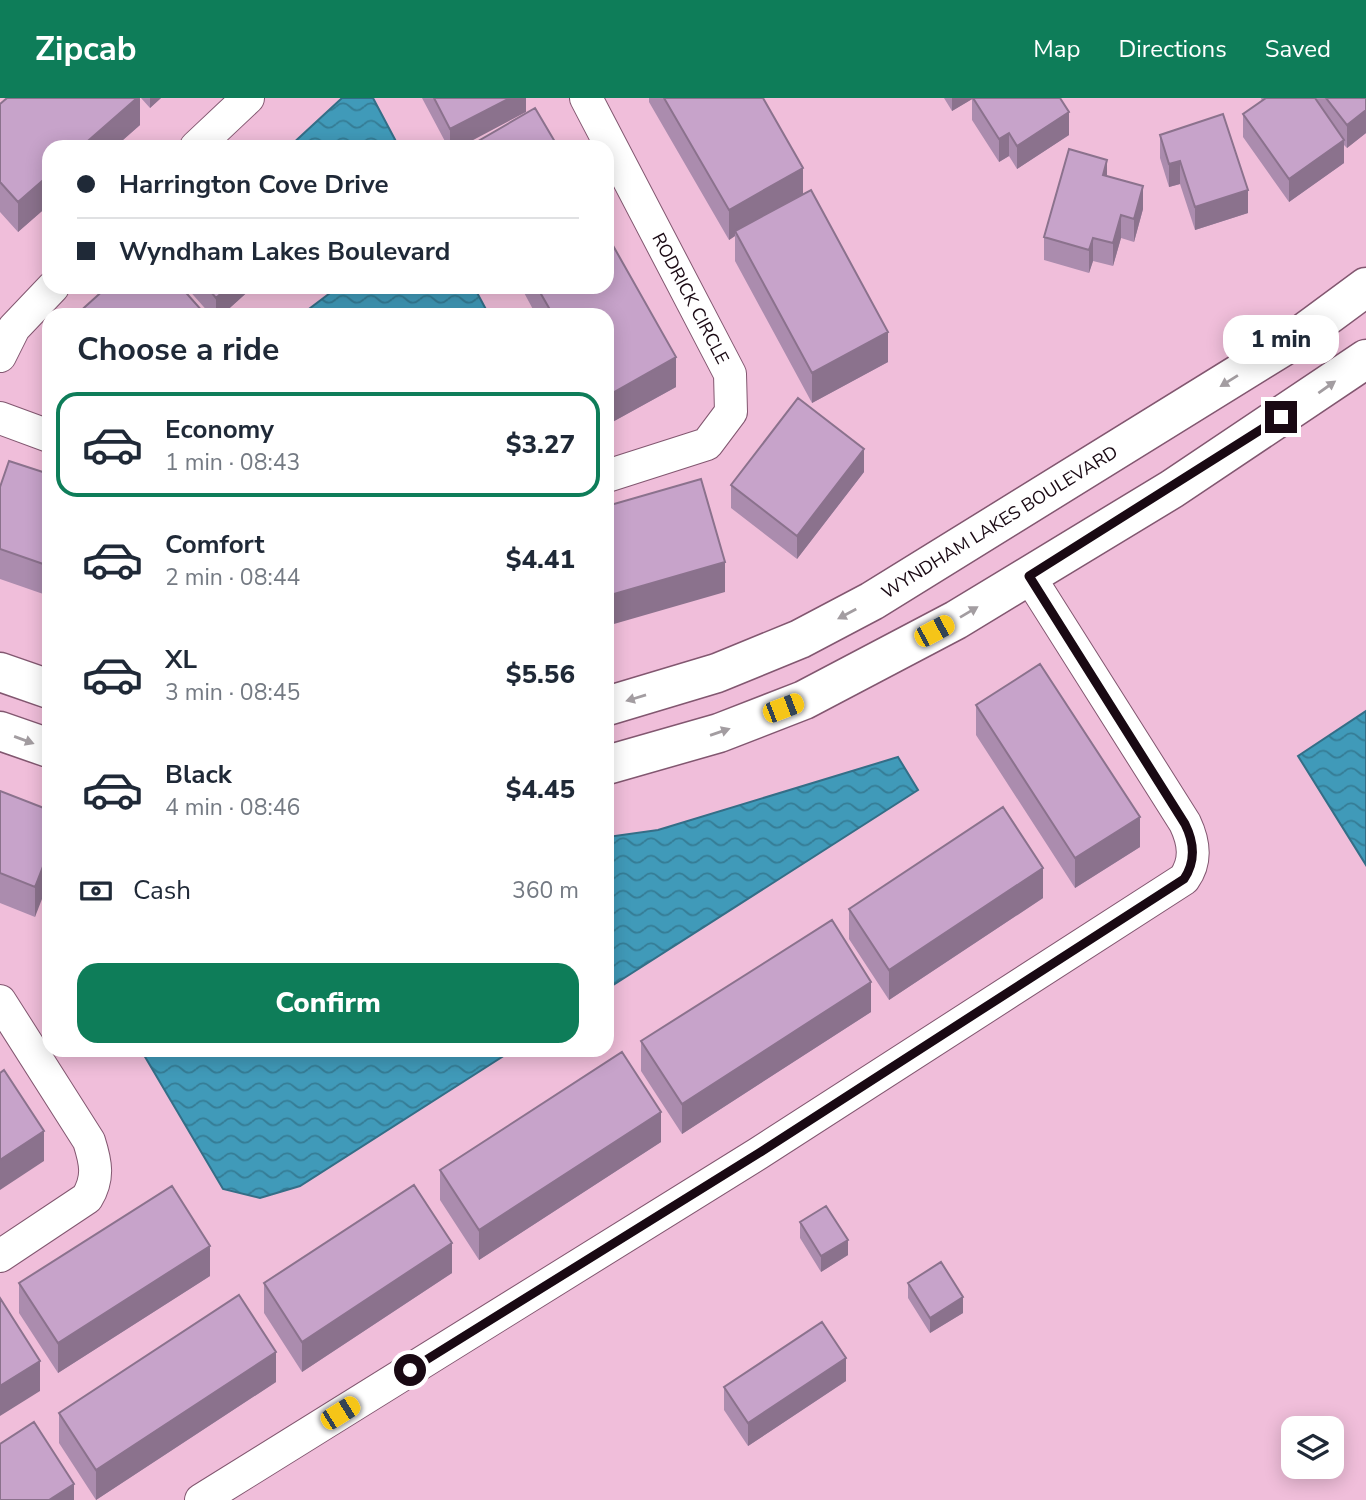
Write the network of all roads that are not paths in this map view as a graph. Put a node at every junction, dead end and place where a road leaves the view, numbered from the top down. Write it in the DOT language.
graph roads {
  1 [pos="248,98"];
  2 [pos="586,98"];
  3 [pos="203,140"];
  4 [pos="608,140"];
  5 [pos="614,152"];
  6 [pos="1366,287"];
  7 [pos="46,294"];
  8 [pos="0,356"];
  9 [pos="1366,359"];
  10 [pos="0,418"];
  11 [pos="42,433"];
  12 [pos="614,473"];
  13 [pos="1029,576"];
  14 [pos="0,672"];
  15 [pos="42,687"];
  16 [pos="614,704"];
  17 [pos="0,731"];
  18 [pos="42,746"];
  19 [pos="614,763"];
  20 [pos="0,1001"];
  21 [pos="0,1256"];
  22 [pos="201,1500"];
  1 -- 3 [label="street"];
  2 -- 4 [label="street, RODRICK CIRCLE"];
  5 -- 12 [label="street, RODRICK CIRCLE"];
  6 -- 16 [label="street, WYNDHAM LAKES BOULEVARD, one-way"];
  7 -- 8 [label="street"];
  13 -- 9 [label="street, one-way"];
  10 -- 11 [label="street"];
  19 -- 13 [label="street, one-way"];
  13 -- 22 [label="street"];
  14 -- 15 [label="street"];
  17 -- 18 [label="street, one-way"];
  20 -- 21 [label="street"];
}
